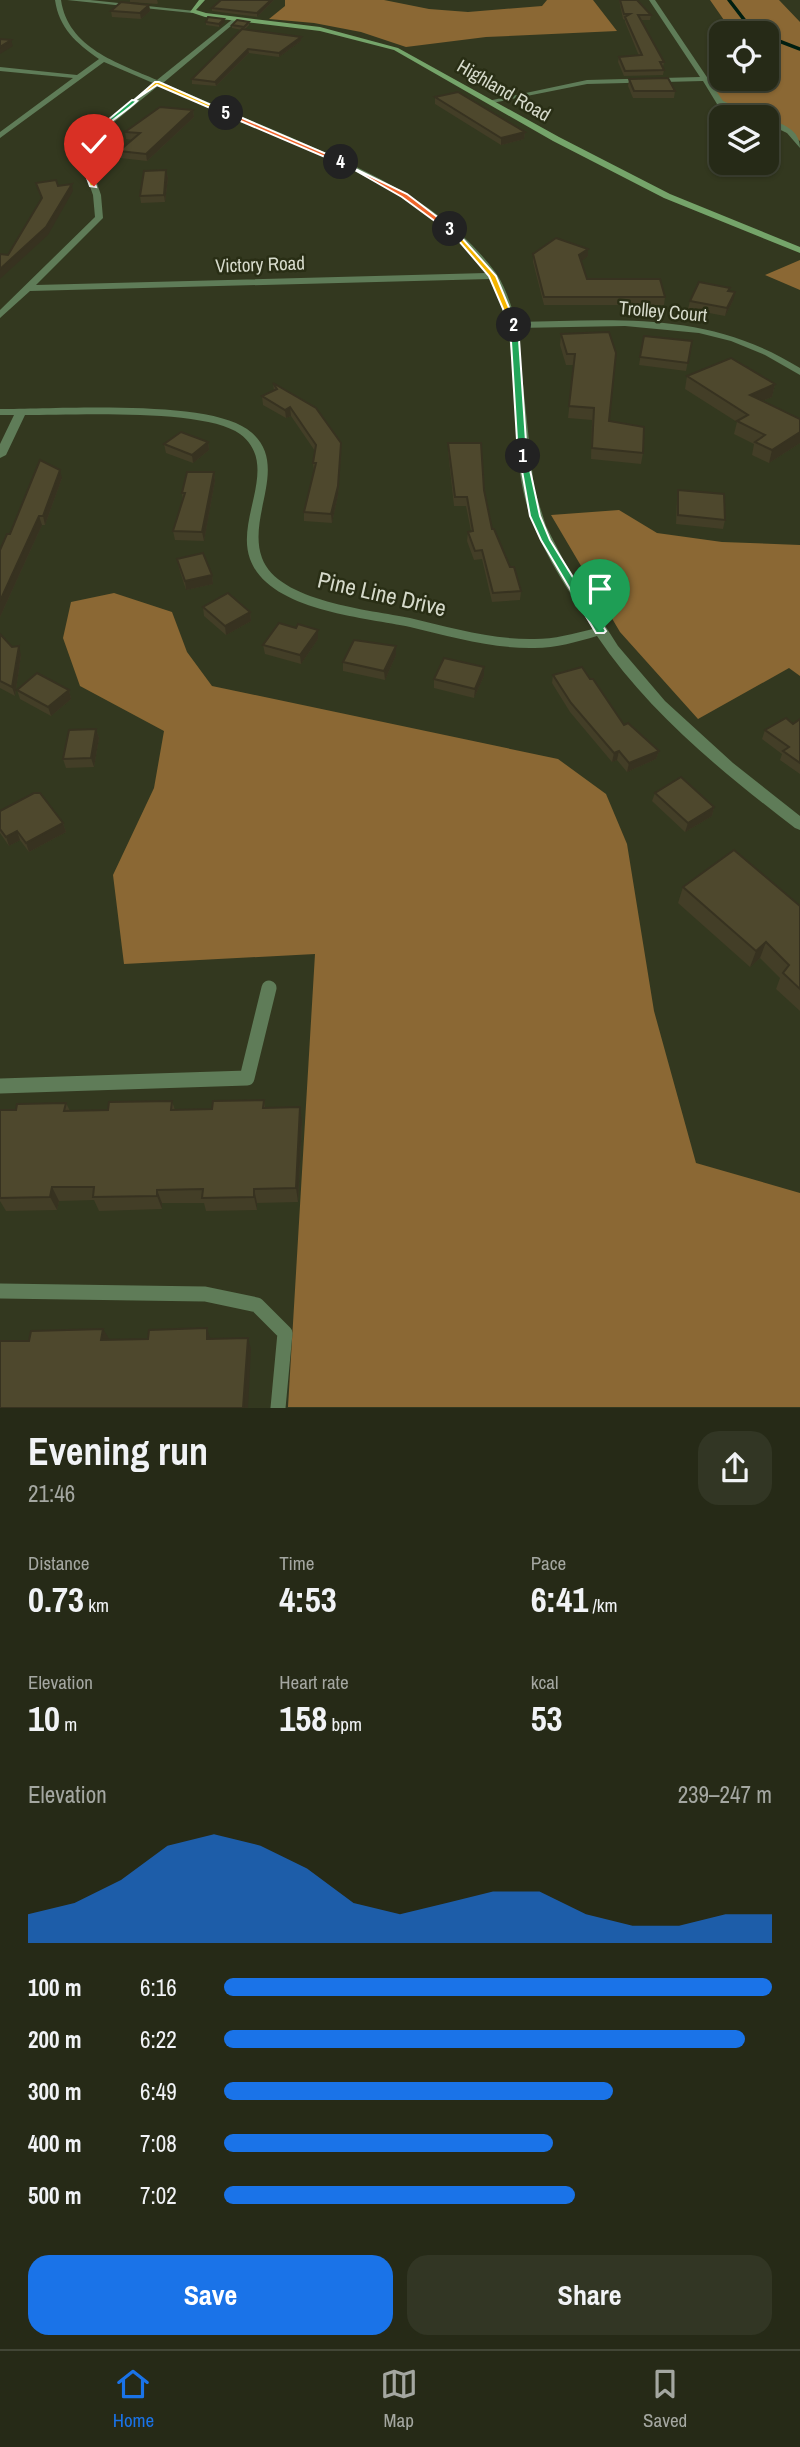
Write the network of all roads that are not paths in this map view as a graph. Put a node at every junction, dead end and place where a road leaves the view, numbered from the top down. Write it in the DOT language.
graph roads {
  1 [pos="58,0"];
  2 [pos="69,0"];
  3 [pos="202,0"];
  4 [pos="652,0"];
  5 [pos="192,10"];
  6 [pos="236,19"];
  7 [pos="103,59"];
  8 [pos="0,69"];
  9 [pos="78,77"];
  10 [pos="702,79"];
  11 [pos="157,83"];
  12 [pos="492,101"];
  13 [pos="728,105"];
  14 [pos="779,126"];
  15 [pos="0,136"];
  16 [pos="800,146"];
  17 [pos="800,250"];
  18 [pos="492,276"];
  19 [pos="29,288"];
  20 [pos="0,315"];
  21 [pos="514,325"];
  22 [pos="800,372"];
  23 [pos="0,412"];
  24 [pos="21,413"];
  25 [pos="0,455"];
  26 [pos="600,631"];
  27 [pos="800,824"];
  28 [pos="269,988"];
  29 [pos="0,1086"];
  30 [pos="0,1291"];
  31 [pos="278,1408"];
  1 -- 7 [label="street"];
  2 -- 5 [label="street"];
  3 -- 5 [label="street"];
  4 -- 10 [label="street"];
  5 -- 6 [label="street, Highland Road"];
  6 -- 11 [label="street"];
  6 -- 12 [label="street, Highland Road"];
  7 -- 9 [label="street"];
  7 -- 11 [label="street"];
  8 -- 9 [label="street"];
  9 -- 15 [label="street"];
  10 -- 12 [label="street"];
  10 -- 13 [label="street"];
  11 -- 18 [label="street"];
  11 -- 19 [label="street"];
  12 -- 17 [label="street, Highland Road"];
  14 -- 16 [label="street"];
  18 -- 19 [label="street, Victory Road"];
  18 -- 21 [label="street"];
  19 -- 20 [label="street"];
  21 -- 22 [label="street, Trolley Court"];
  21 -- 26 [label="street"];
  23 -- 24 [label="street, Pine Line Drive"];
  24 -- 25 [label="street"];
  24 -- 26 [label="street, Pine Line Drive"];
  26 -- 27 [label="street"];
  28 -- 29 [label="lane"];
  30 -- 31 [label="lane"];
}
